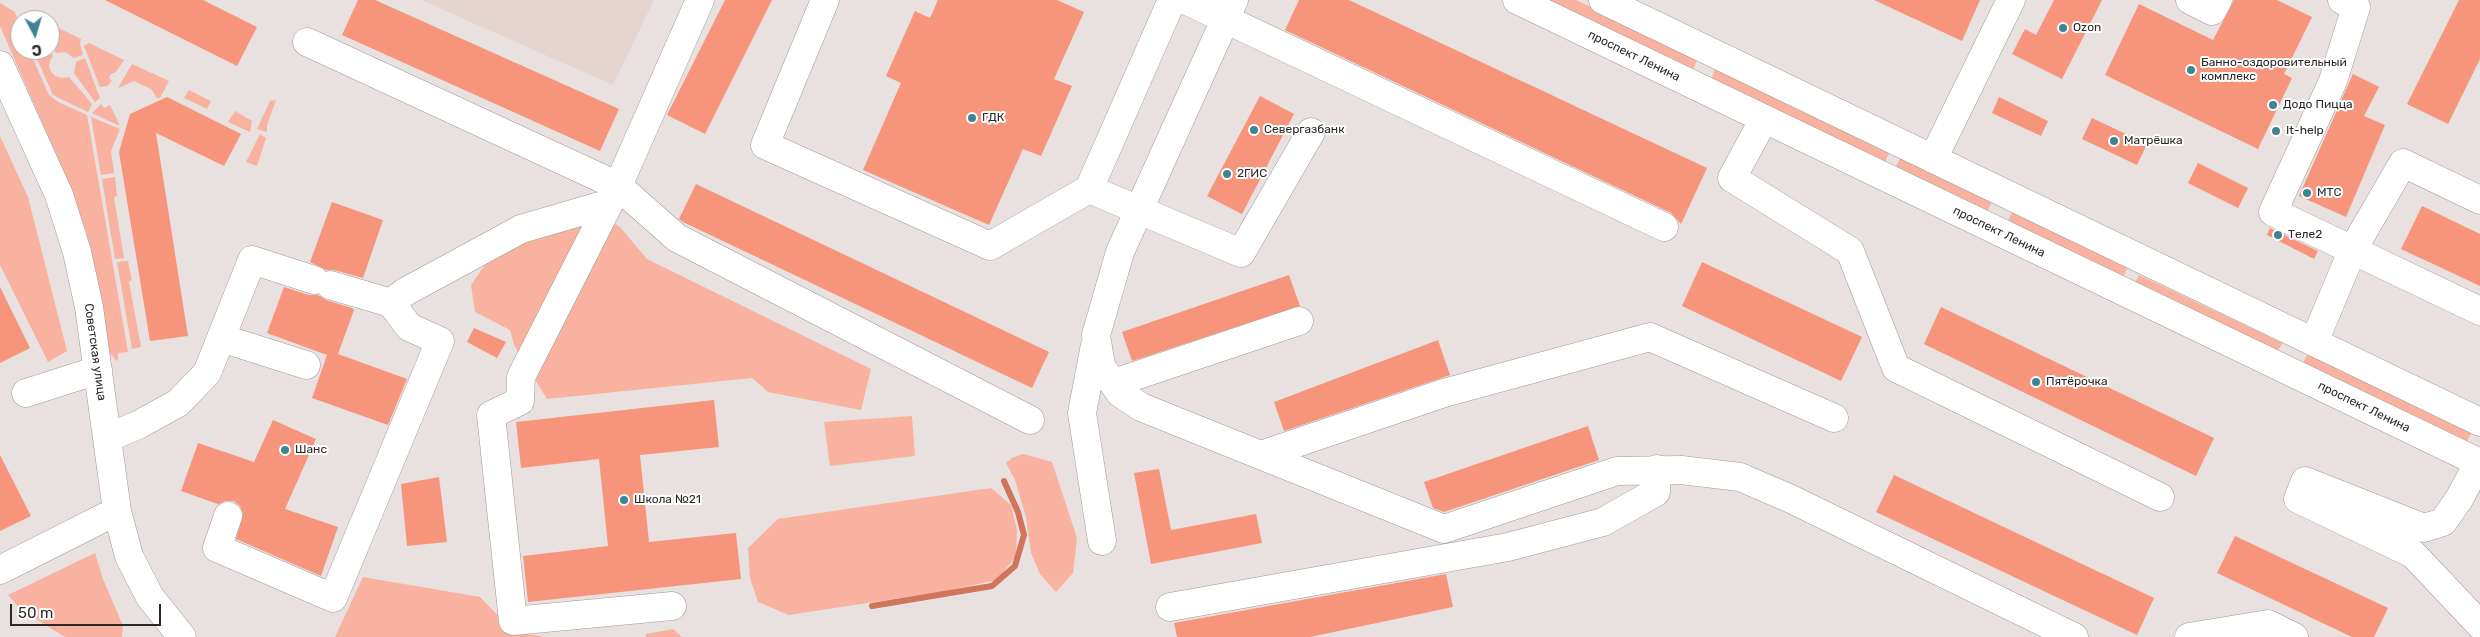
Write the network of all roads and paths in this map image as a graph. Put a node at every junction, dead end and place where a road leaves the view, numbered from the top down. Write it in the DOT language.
graph roads {
  1 [pos="700,0"];
  2 [pos="825,0"];
  3 [pos="1172,0"];
  4 [pos="1185,0"];
  5 [pos="1518,0"];
  6 [pos="1602,0"];
  7 [pos="2011,0"];
  8 [pos="2190,0"];
  9 [pos="2218,0"];
  10 [pos="2342,0"];
  11 [pos="1230,9"];
  12 [pos="307,42"];
  13 [pos="0,65"];
  14 [pos="1764,119"];
  15 [pos="1311,132"];
  16 [pos="1934,159"];
  17 [pos="1089,189"];
  18 [pos="612,195"];
  19 [pos="2480,200"];
  20 [pos="1139,210"];
  21 [pos="1664,227"];
  22 [pos="2353,249"];
  23 [pos="391,303"];
  24 [pos="2480,311"];
  25 [pos="1299,321"];
  26 [pos="1096,335"];
  27 [pos="221,338"];
  28 [pos="2314,342"];
  29 [pos="306,365"];
  30 [pos="98,370"];
  31 [pos="1114,384"];
  32 [pos="26,393"];
  33 [pos="1834,418"];
  34 [pos="1030,420"];
  35 [pos="2480,422"];
  36 [pos="107,438"];
  37 [pos="1261,455"];
  38 [pos="2479,463"];
  39 [pos="1657,469"];
  40 [pos="2160,497"];
  41 [pos="117,510"];
  42 [pos="228,516"];
  43 [pos="1102,541"];
  44 [pos="0,570"];
  45 [pos="672,606"];
  46 [pos="1170,607"];
  47 [pos="2480,625"];
  48 [pos="170,632"];
  49 [pos="2074,637"];
  50 [pos="2189,637"];
  51 [pos="2294,637"];
  1 -- 18 [label="street"];
  2 -- 17 [label="street"];
  3 -- 17 [label="street"];
  4 -- 11 [label="street"];
  5 -- 14 [label="street, проспект Ленина"];
  6 -- 16 [label="street"];
  7 -- 16 [label="street"];
  8 -- 9 [label="street"];
  10 -- 22 [label="street"];
  11 -- 20 [label="street"];
  11 -- 21 [label="street"];
  12 -- 18 [label="street"];
  13 -- 30 [label="street, Советская улица"];
  14 -- 38 [label="street, проспект Ленина"];
  14 -- 40 [label="street"];
  15 -- 20 [label="street"];
  16 -- 28 [label="street"];
  17 -- 20 [label="street"];
  18 -- 23 [label="street"];
  18 -- 34 [label="street"];
  18 -- 45 [label="street"];
  19 -- 22 [label="street"];
  20 -- 26 [label="street"];
  22 -- 24 [label="street"];
  22 -- 28 [label="street"];
  23 -- 27 [label="street"];
  23 -- 42 [label="street"];
  25 -- 31 [label="street"];
  26 -- 31 [label="street"];
  26 -- 43 [label="street"];
  27 -- 29 [label="street"];
  27 -- 36 [label="street"];
  28 -- 35 [label="street"];
  30 -- 32 [label="street"];
  30 -- 36 [label="street, Советская улица"];
  31 -- 37 [label="street"];
  33 -- 37 [label="street"];
  36 -- 41 [label="street, Советская улица"];
  37 -- 39 [label="street"];
  38 -- 47 [label="street"];
  39 -- 46 [label="street"];
  39 -- 49 [label="street"];
  41 -- 44 [label="street"];
  41 -- 48 [label="street, Советская улица"];
  50 -- 51 [label="street"];
}
